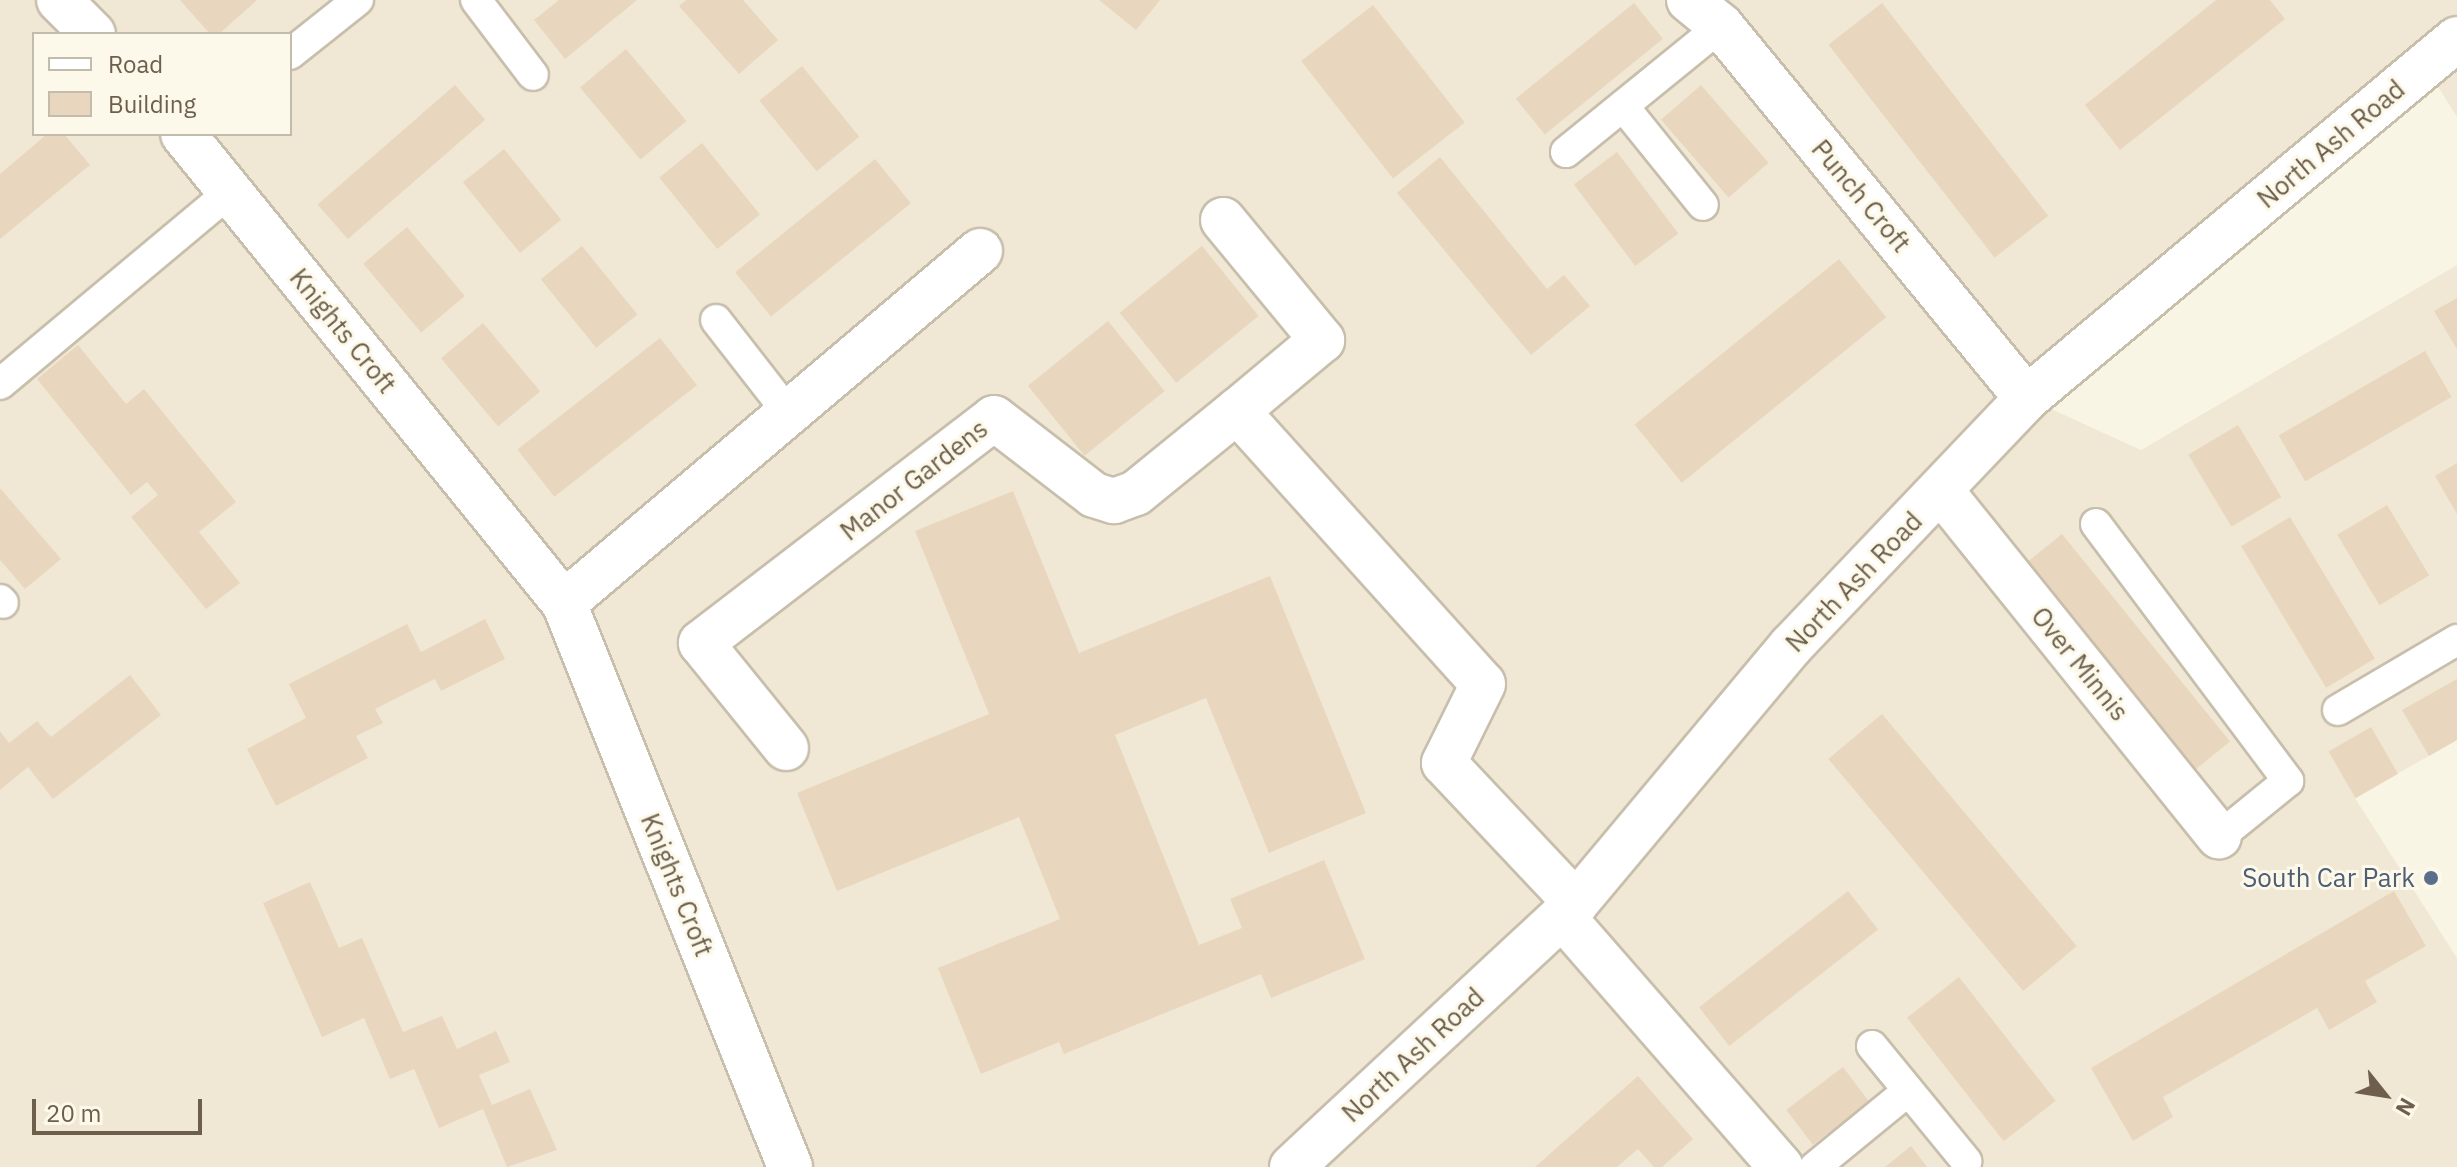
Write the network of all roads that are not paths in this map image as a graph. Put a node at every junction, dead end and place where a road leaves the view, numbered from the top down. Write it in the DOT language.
graph roads {
  1 [pos="59,0"];
  2 [pos="358,0"];
  3 [pos="476,0"];
  4 [pos="1705,13"];
  5 [pos="91,32"];
  6 [pos="2457,39"];
  7 [pos="292,52"];
  8 [pos="533,75"];
  9 [pos="1623,106"];
  10 [pos="187,136"];
  11 [pos="1566,152"];
  12 [pos="230,192"];
  13 [pos="1703,205"];
  14 [pos="1223,220"];
  15 [pos="980,251"];
  16 [pos="716,320"];
  17 [pos="0,384"];
  18 [pos="2027,398"];
  19 [pos="1237,411"];
  20 [pos="790,415"];
  21 [pos="1942,492"];
  22 [pos="2096,524"];
  23 [pos="564,603"];
  24 [pos="2457,640"];
  25 [pos="2338,710"];
  26 [pos="786,748"];
  27 [pos="2219,837"];
  28 [pos="1569,909"];
  29 [pos="1872,1046"];
  30 [pos="1908,1091"];
  31 [pos="1966,1161"];
  32 [pos="790,1167"];
  33 [pos="1292,1167"];
  34 [pos="1781,1167"];
  35 [pos="1815,1167"];
  1 -- 5 [label="street"];
  2 -- 7 [label="lane"];
  3 -- 8 [label="lane"];
  4 -- 9 [label="lane"];
  4 -- 18 [label="street, Punch Croft"];
  6 -- 18 [label="street, North Ash Road"];
  9 -- 11 [label="lane"];
  9 -- 13 [label="lane"];
  10 -- 12 [label="street, Knights Croft"];
  12 -- 17 [label="lane"];
  12 -- 23 [label="street, Knights Croft"];
  14 -- 19 [label="street, Manor Gardens"];
  15 -- 20 [label="street"];
  16 -- 20 [label="lane"];
  18 -- 21 [label="street, North Ash Road"];
  19 -- 26 [label="street, Manor Gardens"];
  19 -- 28 [label="street"];
  20 -- 23 [label="street"];
  21 -- 27 [label="street, Over Minnis"];
  21 -- 28 [label="street, North Ash Road"];
  22 -- 27 [label="lane"];
  23 -- 32 [label="street, Knights Croft"];
  24 -- 25 [label="lane"];
  28 -- 33 [label="street, North Ash Road"];
  28 -- 34 [label="street"];
  29 -- 30 [label="lane"];
  30 -- 31 [label="lane"];
  30 -- 35 [label="lane"];
}
